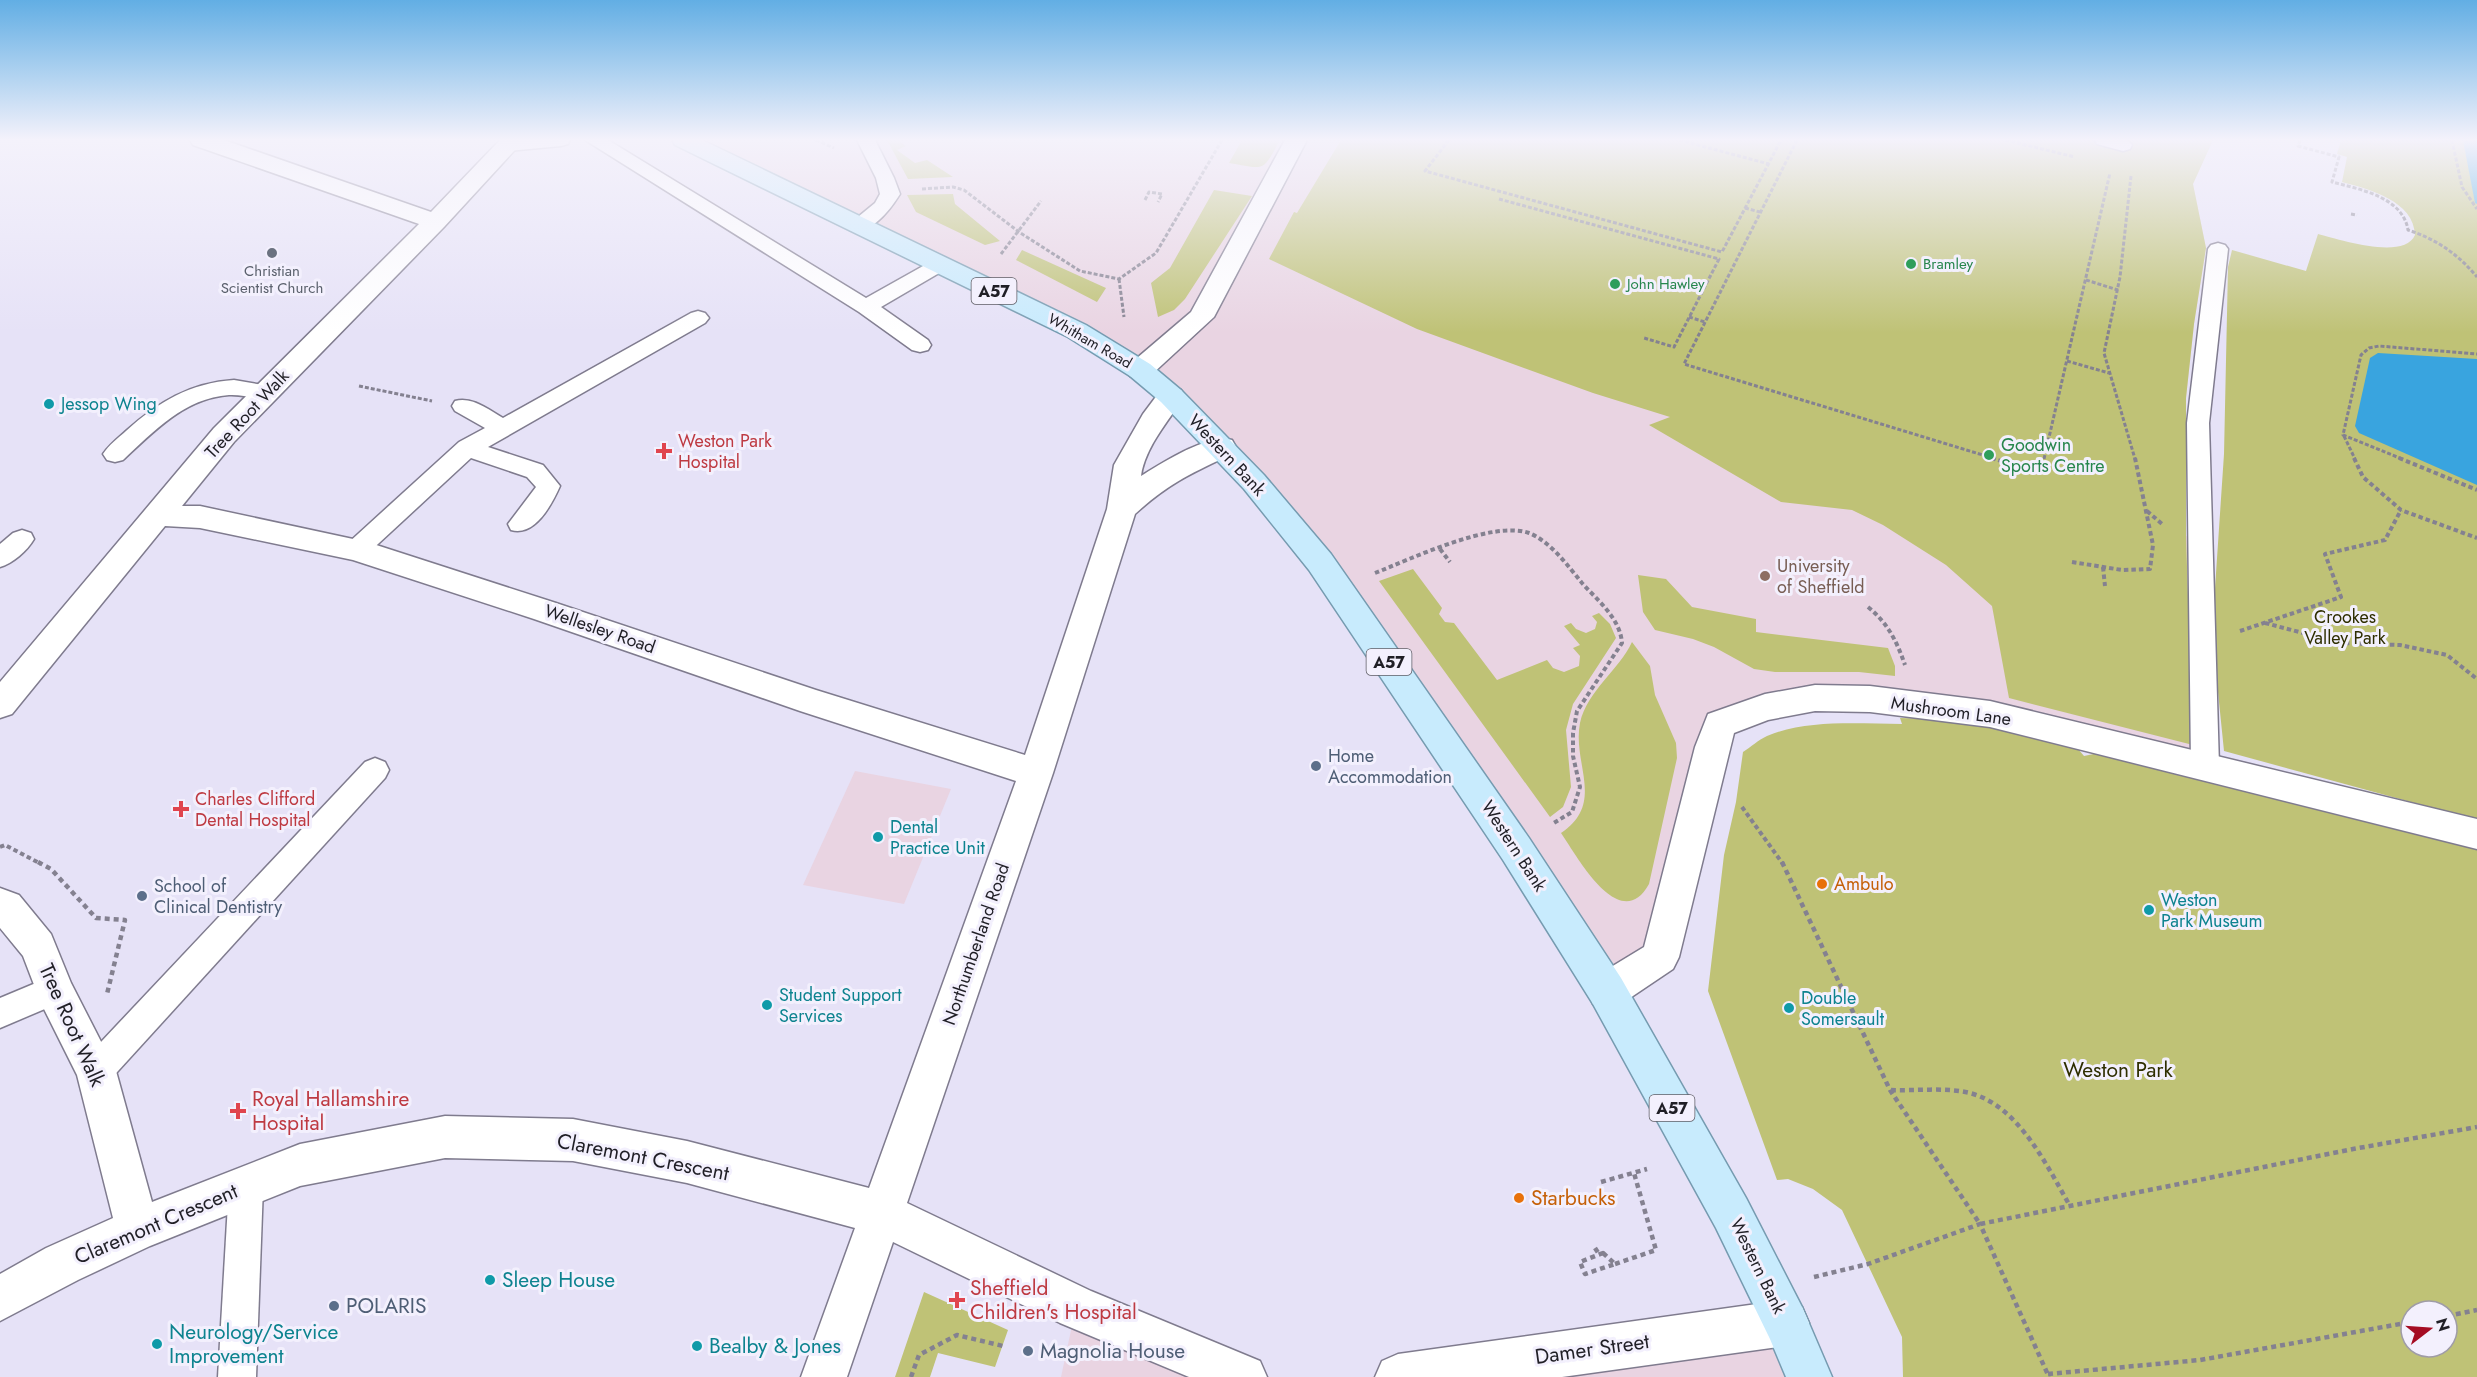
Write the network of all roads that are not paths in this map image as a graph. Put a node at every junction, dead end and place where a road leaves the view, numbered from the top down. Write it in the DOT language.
graph roads {
  1 [pos="384,204"];
  2 [pos="452,204"];
  3 [pos="698,204"];
  4 [pos="813,204"];
  5 [pos="884,204"];
  6 [pos="1262,204"];
  7 [pos="435,222"];
  8 [pos="857,226"];
  9 [pos="2218,249"];
  10 [pos="794,263"];
  11 [pos="939,265"];
  12 [pos="772,276"];
  13 [pos="866,308"];
  14 [pos="698,318"];
  15 [pos="920,345"];
  16 [pos="1140,370"];
  17 [pos="267,392"];
  18 [pos="1171,396"];
  19 [pos="463,406"];
  20 [pos="504,428"];
  21 [pos="1222,447"];
  22 [pos="467,448"];
  23 [pos="115,454"];
  24 [pos="1122,509"];
  25 [pos="157,515"];
  26 [pos="520,524"];
  27 [pos="22,539"];
  28 [pos="356,550"];
  29 [pos="0,558"];
  30 [pos="4,696"];
  31 [pos="2205,766"];
  32 [pos="375,770"];
  33 [pos="1036,773"];
  34 [pos="2477,834"];
  35 [pos="0,904"];
  36 [pos="55,990"];
  37 [pos="1607,991"];
  38 [pos="0,1013"];
  39 [pos="96,1071"];
  40 [pos="246,1186"];
  41 [pos="881,1213"];
  42 [pos="138,1229"];
  43 [pos="0,1299"];
  44 [pos="1786,1323"];
  45 [pos="237,1377"];
  46 [pos="824,1377"];
  47 [pos="1244,1377"];
  48 [pos="1398,1377"];
  49 [pos="1809,1377"];
  1 -- 7 [label="street"];
  2 -- 7 [label="street, Tree Root Walk"];
  3 -- 10 [label="lane"];
  4 -- 8 [label="main road, Whitham Road / A57"];
  5 -- 8 [label="lane"];
  6 -- 16 [label="street"];
  7 -- 17 [label="street, Tree Root Walk"];
  8 -- 11 [label="main road, Whitham Road / A57"];
  9 -- 31 [label="lane"];
  10 -- 12 [label="lane"];
  10 -- 13 [label="lane"];
  11 -- 13 [label="lane"];
  11 -- 16 [label="main road, Whitham Road / A57"];
  13 -- 15 [label="lane"];
  14 -- 20 [label="lane"];
  16 -- 18 [label="main road, Western Bank / A57"];
  17 -- 23 [label="lane"];
  17 -- 25 [label="street, Tree Root Walk"];
  18 -- 21 [label="main road, Western Bank / A57"];
  18 -- 24 [label="street, Northumberland Road"];
  19 -- 20 [label="lane"];
  20 -- 22 [label="lane"];
  21 -- 24 [label="street"];
  21 -- 37 [label="main road, Western Bank / A57"];
  22 -- 26 [label="lane"];
  22 -- 28 [label="lane"];
  24 -- 33 [label="street, Northumberland Road"];
  25 -- 28 [label="street, Wellesley Road"];
  25 -- 30 [label="street, Tree Root Walk"];
  27 -- 29 [label="lane"];
  28 -- 33 [label="street, Wellesley Road"];
  31 -- 34 [label="street, Mushroom Lane"];
  31 -- 37 [label="street, Mushroom Lane"];
  32 -- 39 [label="lane"];
  33 -- 41 [label="street, Northumberland Road"];
  35 -- 36 [label="street, Tree Root Walk"];
  36 -- 38 [label="lane"];
  36 -- 39 [label="street, Tree Root Walk"];
  37 -- 44 [label="main road, Western Bank / A57"];
  39 -- 42 [label="street, Tree Root Walk"];
  40 -- 41 [label="street, Claremont Crescent"];
  40 -- 42 [label="street, Claremont Crescent"];
  40 -- 45 [label="lane"];
  41 -- 46 [label="street, Northumberland Road"];
  41 -- 47 [label="street"];
  42 -- 43 [label="street, Claremont Crescent"];
  44 -- 48 [label="street, Damer Street"];
  44 -- 49 [label="main road, Western Bank / A57"];
}
